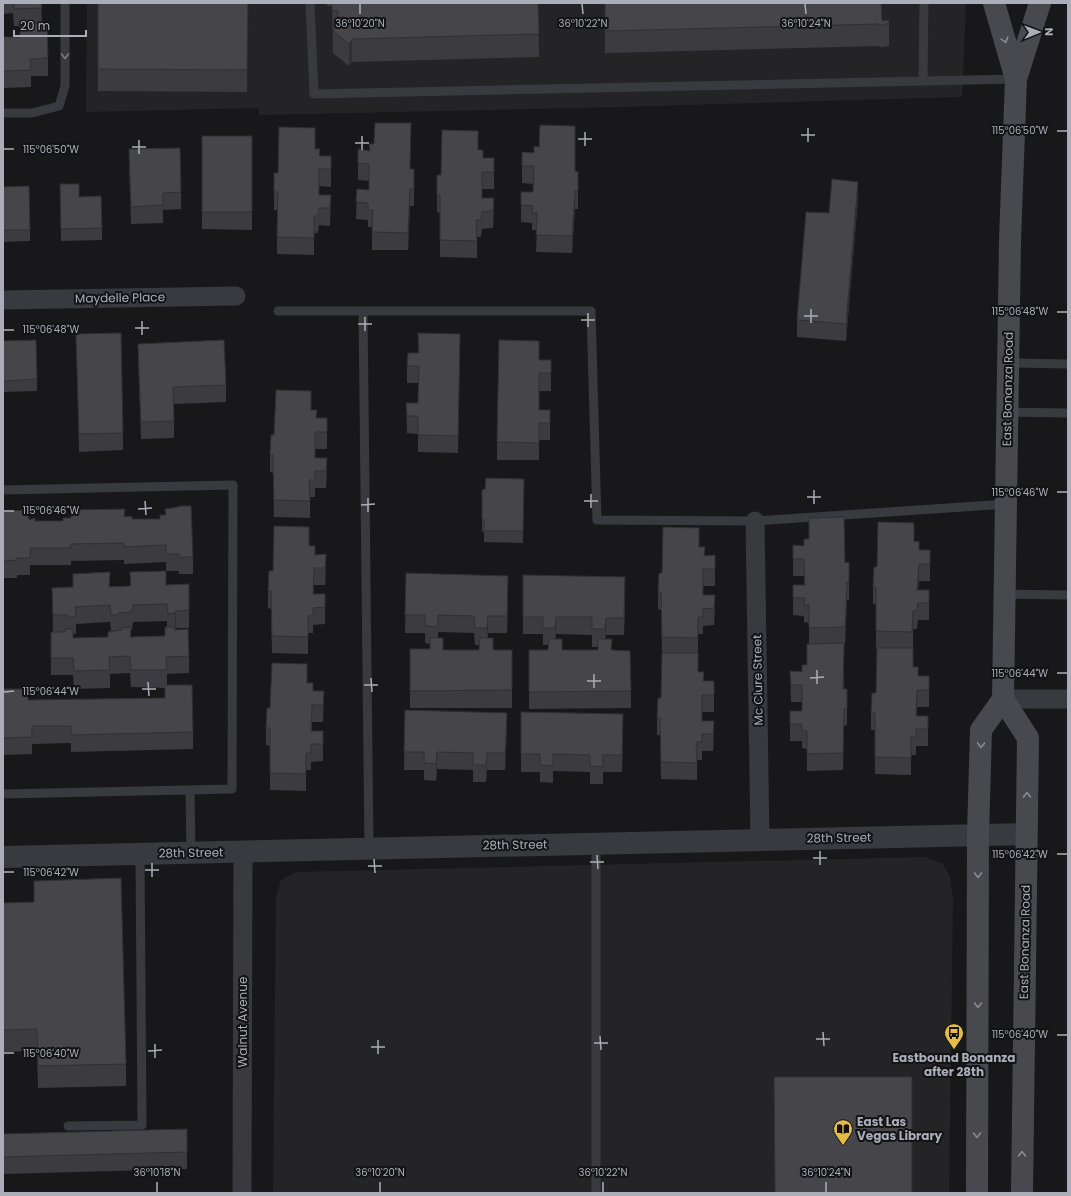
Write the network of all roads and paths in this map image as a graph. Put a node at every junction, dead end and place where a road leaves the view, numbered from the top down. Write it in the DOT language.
graph roads {
  1 [pos="64,3"];
  2 [pos="310,3"];
  3 [pos="924,3"];
  4 [pos="994,3"];
  5 [pos="1040,3"];
  6 [pos="1016,79"];
  7 [pos="923,81"];
  8 [pos="3,113"];
  9 [pos="236,296"];
  10 [pos="3,300"];
  11 [pos="278,311"];
  12 [pos="363,311"];
  13 [pos="1009,363"];
  14 [pos="1068,364"];
  15 [pos="1008,412"];
  16 [pos="1068,413"];
  17 [pos="3,490"];
  18 [pos="1007,504"];
  19 [pos="755,521"];
  20 [pos="1005,594"];
  21 [pos="1068,595"];
  22 [pos="1003,699"];
  23 [pos="1068,699"];
  24 [pos="190,790"];
  25 [pos="3,794"];
  26 [pos="978,834"];
  27 [pos="1026,834"];
  28 [pos="760,839"];
  29 [pos="596,843"];
  30 [pos="369,849"];
  31 [pos="243,852"];
  32 [pos="191,853"];
  33 [pos="140,854"];
  34 [pos="3,857"];
  35 [pos="68,1126"];
  36 [pos="242,1193"];
  37 [pos="596,1193"];
  38 [pos="977,1193"];
  39 [pos="1022,1193"];
  1 -- 8 [label="lane, one-way"];
  2 -- 7 [label="lane"];
  3 -- 7 [label="lane"];
  4 -- 6 [label="main road, East Bonanza Road, one-way"];
  5 -- 6 [label="main road, East Bonanza Road"];
  6 -- 7 [label="lane"];
  6 -- 13 [label="main road, East Bonanza Road"];
  9 -- 10 [label="street, Maydelle Place"];
  11 -- 12 [label="lane"];
  12 -- 19 [label="lane"];
  12 -- 30 [label="lane"];
  13 -- 14 [label="lane"];
  13 -- 15 [label="main road, East Bonanza Road"];
  15 -- 16 [label="lane"];
  15 -- 18 [label="main road, East Bonanza Road"];
  17 -- 24 [label="lane"];
  18 -- 19 [label="lane"];
  18 -- 20 [label="main road, East Bonanza Road"];
  19 -- 28 [label="street, Mc Clure Street"];
  20 -- 21 [label="lane"];
  20 -- 22 [label="main road, East Bonanza Road"];
  22 -- 23 [label="street"];
  22 -- 26 [label="main road, one-way"];
  27 -- 22 [label="main road, East Bonanza Road, one-way"];
  24 -- 25 [label="lane"];
  24 -- 32 [label="lane"];
  26 -- 27 [label="street, 28th Street"];
  26 -- 28 [label="street, 28th Street"];
  26 -- 38 [label="main road, one-way"];
  39 -- 27 [label="main road, East Bonanza Road, one-way"];
  28 -- 29 [label="street, 28th Street"];
  29 -- 30 [label="street, 28th Street"];
  29 -- 37 [label="lane"];
  30 -- 31 [label="street, 28th Street"];
  31 -- 32 [label="street, 28th Street"];
  31 -- 36 [label="street, Walnut Avenue"];
  32 -- 33 [label="street, 28th Street"];
  33 -- 34 [label="street, 28th Street"];
  33 -- 35 [label="lane"];
}
